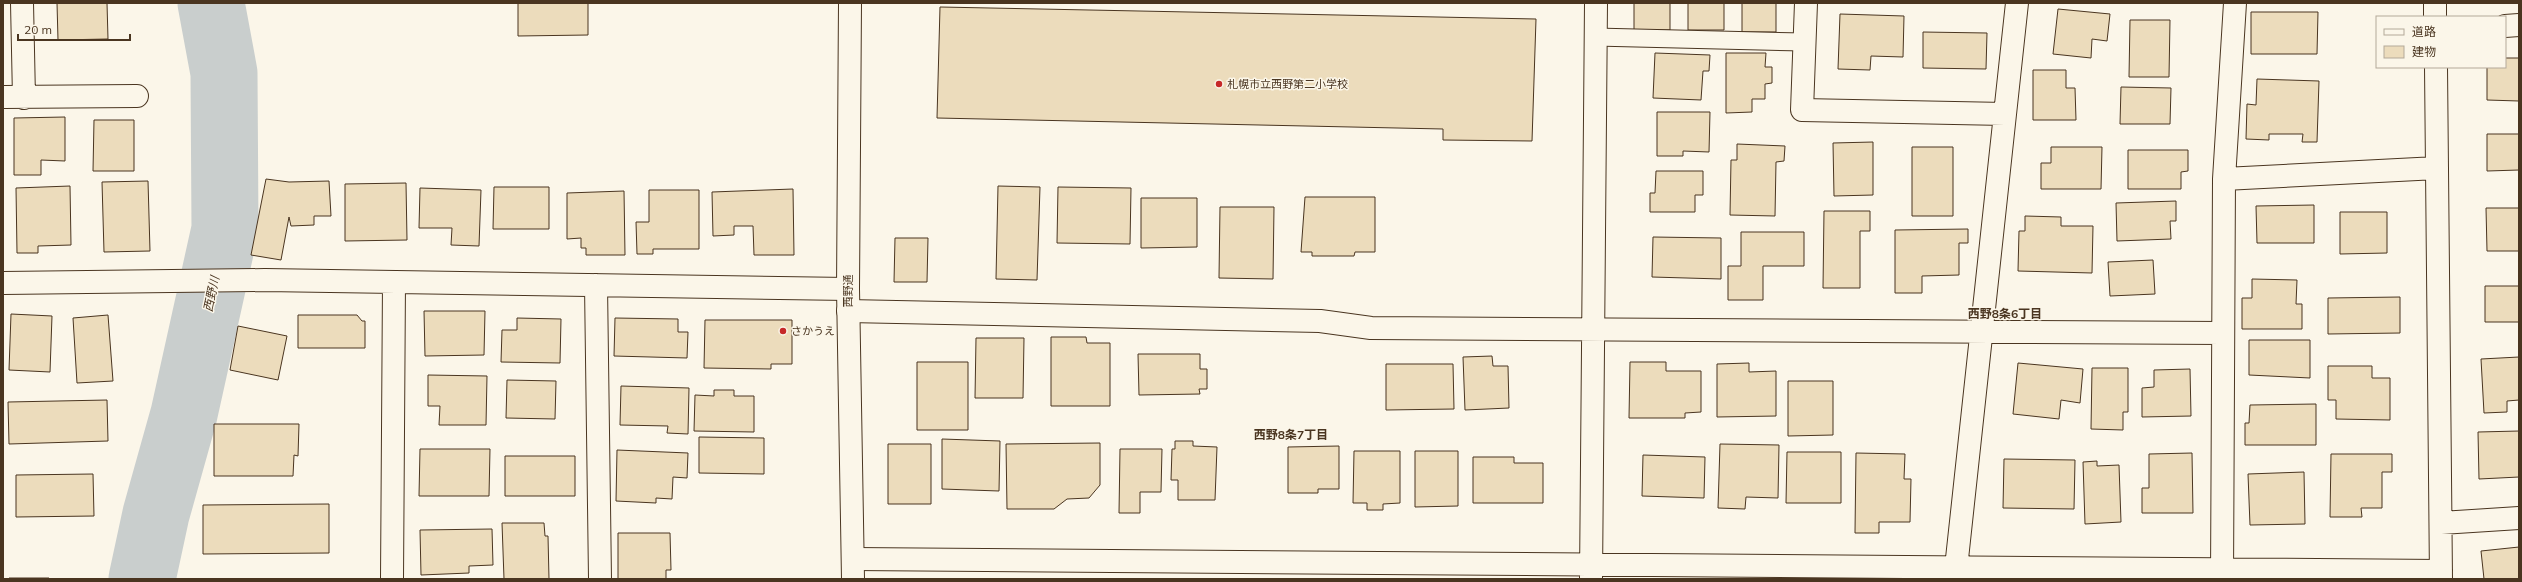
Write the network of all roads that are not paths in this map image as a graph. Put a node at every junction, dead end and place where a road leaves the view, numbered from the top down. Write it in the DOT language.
graph roads {
  1 [pos="22,3"];
  2 [pos="850,3"];
  3 [pos="1596,3"];
  4 [pos="1806,3"];
  5 [pos="2017,3"];
  6 [pos="2235,3"];
  7 [pos="2435,3"];
  8 [pos="2435,16"];
  9 [pos="2519,25"];
  10 [pos="2506,26"];
  11 [pos="1595,37"];
  12 [pos="1804,42"];
  13 [pos="2436,68"];
  14 [pos="137,96"];
  15 [pos="14,97"];
  16 [pos="2005,114"];
  17 [pos="2437,168"];
  18 [pos="2224,179"];
  19 [pos="394,282"];
  20 [pos="3,283"];
  21 [pos="596,285"];
  22 [pos="848,289"];
  23 [pos="848,312"];
  24 [pos="1593,328"];
  25 [pos="1981,331"];
  26 [pos="2223,333"];
  27 [pos="2519,518"];
  28 [pos="2441,523"];
  29 [pos="1956,568"];
  30 [pos="853,569"];
  31 [pos="1591,572"];
  32 [pos="2222,574"];
  33 [pos="2441,575"];
  34 [pos="392,579"];
  35 [pos="600,579"];
  1 -- 15 [label="street"];
  2 -- 22 [label="street, 西野通"];
  3 -- 11 [label="street"];
  4 -- 12 [label="street"];
  5 -- 16 [label="street"];
  6 -- 18 [label="street"];
  7 -- 8 [label="street"];
  9 -- 10 [label="street"];
  11 -- 12 [label="lane"];
  11 -- 24 [label="street"];
  12 -- 16 [label="street"];
  13 -- 17 [label="street"];
  14 -- 15 [label="street"];
  16 -- 25 [label="street"];
  17 -- 18 [label="street"];
  17 -- 28 [label="street"];
  18 -- 26 [label="street"];
  19 -- 20 [label="street"];
  19 -- 21 [label="street"];
  19 -- 34 [label="street"];
  21 -- 22 [label="street"];
  21 -- 35 [label="street"];
  22 -- 23 [label="street, 西野通"];
  23 -- 24 [label="street"];
  23 -- 30 [label="street, 西野通"];
  24 -- 25 [label="street"];
  24 -- 31 [label="street"];
  25 -- 26 [label="street"];
  25 -- 29 [label="street"];
  26 -- 32 [label="street"];
  27 -- 28 [label="street"];
  28 -- 33 [label="street"];
  29 -- 31 [label="street"];
  29 -- 32 [label="street"];
  30 -- 31 [label="street"];
  32 -- 33 [label="street"];
}
